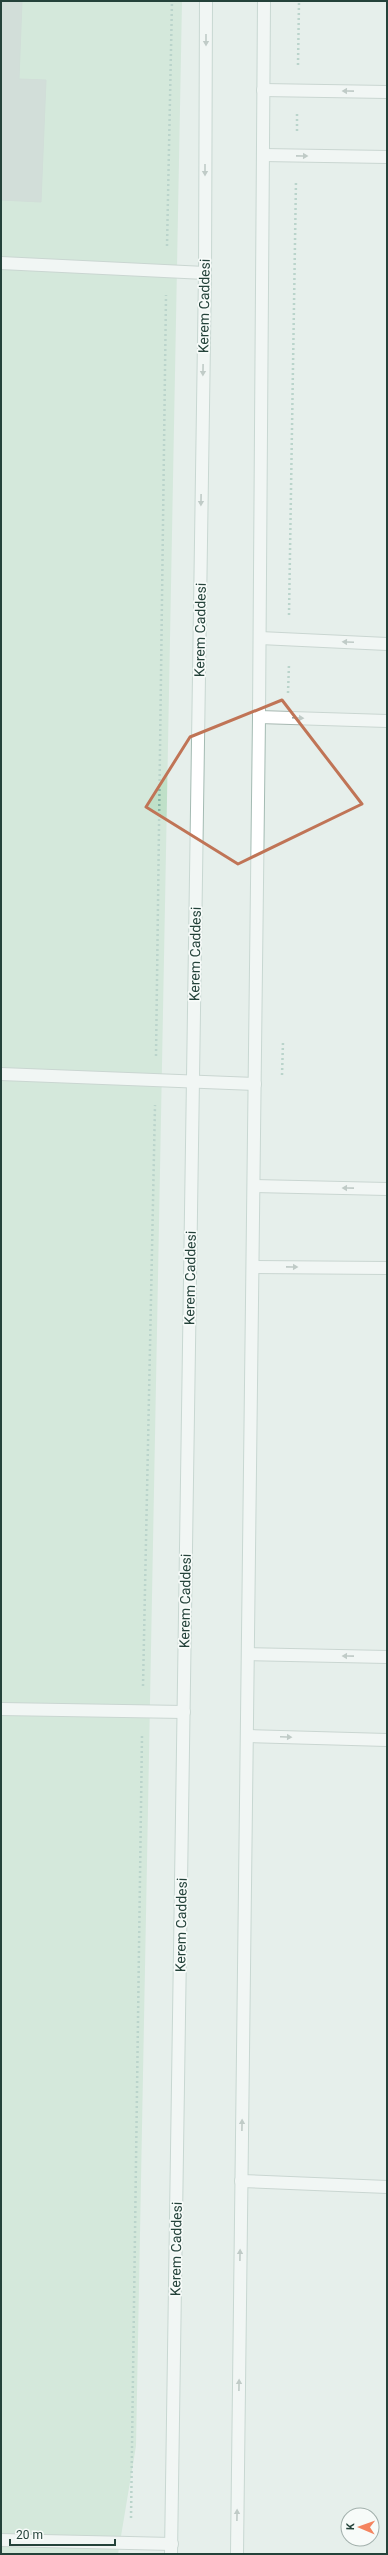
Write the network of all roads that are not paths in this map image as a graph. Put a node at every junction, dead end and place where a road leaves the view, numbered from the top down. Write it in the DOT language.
graph roads {
  1 [pos="206,1"];
  2 [pos="264,1"];
  3 [pos="263,90"];
  4 [pos="387,92"];
  5 [pos="263,155"];
  6 [pos="387,157"];
  7 [pos="1,263"];
  8 [pos="205,273"];
  9 [pos="260,638"];
  10 [pos="387,644"];
  11 [pos="259,717"];
  12 [pos="387,721"];
  13 [pos="1,1074"];
  14 [pos="193,1082"];
  15 [pos="255,1084"];
  16 [pos="254,1186"];
  17 [pos="387,1189"];
  18 [pos="252,1266"];
  19 [pos="387,1268"];
  20 [pos="248,1654"];
  21 [pos="387,1657"];
  22 [pos="1,1709"];
  23 [pos="184,1712"];
  24 [pos="247,1736"];
  25 [pos="387,1740"];
  26 [pos="241,2181"];
  27 [pos="387,2186"];
  28 [pos="1,2540"];
  29 [pos="172,2549"];
  30 [pos="237,2554"];
  1 -- 8 [label="street, Kerem Caddesi, one-way"];
  2 -- 3 [label="street"];
  4 -- 3 [label="street, one-way"];
  3 -- 5 [label="street"];
  5 -- 6 [label="street, one-way"];
  5 -- 9 [label="street"];
  7 -- 8 [label="street"];
  8 -- 14 [label="street, Kerem Caddesi, one-way"];
  10 -- 9 [label="street, one-way"];
  9 -- 11 [label="street"];
  11 -- 12 [label="street, one-way"];
  11 -- 15 [label="street"];
  13 -- 14 [label="street"];
  14 -- 15 [label="street"];
  14 -- 23 [label="street, Kerem Caddesi"];
  15 -- 16 [label="street"];
  17 -- 16 [label="street, one-way"];
  16 -- 18 [label="street"];
  18 -- 19 [label="street, one-way"];
  18 -- 20 [label="street"];
  21 -- 20 [label="street, one-way"];
  20 -- 24 [label="street"];
  22 -- 23 [label="street"];
  23 -- 29 [label="street, Kerem Caddesi"];
  24 -- 25 [label="street, one-way"];
  26 -- 24 [label="street, one-way"];
  26 -- 27 [label="street"];
  30 -- 26 [label="street, one-way"];
  28 -- 29 [label="street"];
}
